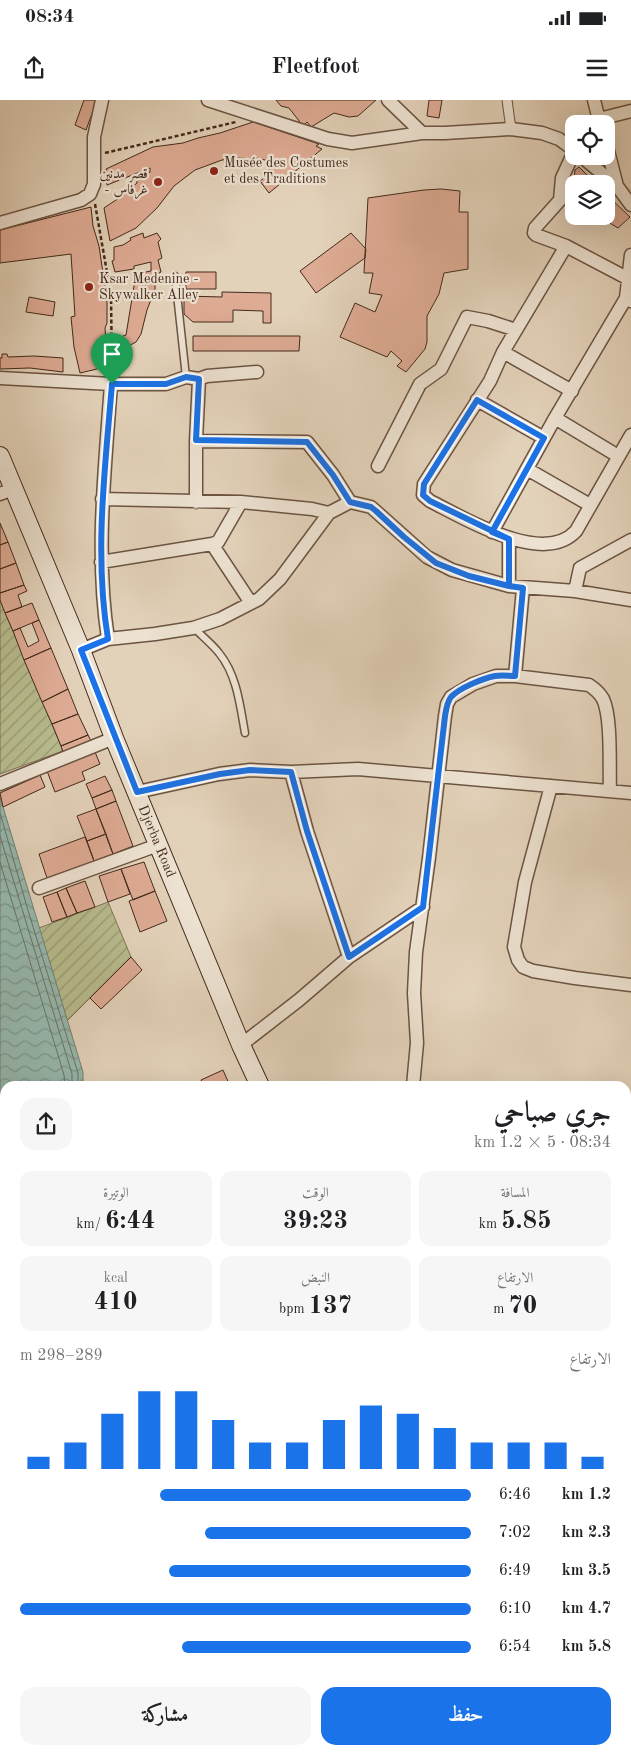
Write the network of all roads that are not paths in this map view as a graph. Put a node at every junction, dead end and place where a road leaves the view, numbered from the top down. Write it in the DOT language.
graph roads {
  1 [pos="102,100"];
  2 [pos="208,100"];
  3 [pos="388,100"];
  4 [pos="507,100"];
  5 [pos="594,100"];
  6 [pos="631,111"];
  7 [pos="596,115"];
  8 [pos="615,116"];
  9 [pos="511,129"];
  10 [pos="422,133"];
  11 [pos="565,143"];
  12 [pos="566,165"];
  13 [pos="592,165"];
  14 [pos="612,165"];
  15 [pos="618,186"];
  16 [pos="630,202"];
  17 [pos="0,223"];
  18 [pos="566,246"];
  19 [pos="631,255"];
  20 [pos="175,276"];
  21 [pos="627,278"];
  22 [pos="629,300"];
  23 [pos="516,330"];
  24 [pos="503,352"];
  25 [pos="257,372"];
  26 [pos="186,377"];
  27 [pos="0,378"];
  28 [pos="199,379"];
  29 [pos="112,384"];
  30 [pos="572,391"];
  31 [pos="477,400"];
  32 [pos="555,418"];
  33 [pos="631,436"];
  34 [pos="544,438"];
  35 [pos="196,440"];
  36 [pos="0,456"];
  37 [pos="618,456"];
  38 [pos="378,466"];
  39 [pos="527,469"];
  40 [pos="6,492"];
  41 [pos="102,499"];
  42 [pos="196,502"];
  43 [pos="241,502"];
  44 [pos="350,502"];
  45 [pos="590,505"];
  46 [pos="329,513"];
  47 [pos="492,532"];
  48 [pos="509,539"];
  49 [pos="631,540"];
  50 [pos="212,544"];
  51 [pos="101,562"];
  52 [pos="509,586"];
  53 [pos="523,588"];
  54 [pos="575,591"];
  55 [pos="631,600"];
  56 [pos="251,603"];
  57 [pos="193,628"];
  58 [pos="108,639"];
  59 [pos="81,650"];
  60 [pos="515,676"];
  61 [pos="245,733"];
  62 [pos="114,738"];
  63 [pos="291,772"];
  64 [pos="437,777"];
  65 [pos="0,784"];
  66 [pos="551,786"];
  67 [pos="610,791"];
  68 [pos="137,792"];
  69 [pos="631,793"];
  70 [pos="158,845"];
  71 [pos="39,888"];
  72 [pos="423,907"];
  73 [pos="349,957"];
  74 [pos="631,985"];
  75 [pos="241,1045"];
  76 [pos="258,1081"];
  77 [pos="413,1081"];
  1 -- 17 [label="street"];
  2 -- 10 [label="street"];
  3 -- 10 [label="street"];
  4 -- 9 [label="street"];
  5 -- 7 [label="street"];
  6 -- 8 [label="street"];
  9 -- 10 [label="street"];
  9 -- 11 [label="street"];
  12 -- 18 [label="street"];
  13 -- 15 [label="street"];
  14 -- 15 [label="street"];
  15 -- 16 [label="street"];
  18 -- 21 [label="street"];
  18 -- 23 [label="street"];
  19 -- 21 [label="street"];
  20 -- 26 [label="lane"];
  21 -- 22 [label="street"];
  22 -- 30 [label="street"];
  23 -- 24 [label="street"];
  23 -- 38 [label="street"];
  24 -- 30 [label="street"];
  24 -- 31 [label="street"];
  25 -- 28 [label="street"];
  26 -- 28 [label="street"];
  26 -- 29 [label="street"];
  27 -- 29 [label="street"];
  28 -- 35 [label="street"];
  29 -- 41 [label="street"];
  30 -- 32 [label="street"];
  31 -- 34 [label="street"];
  31 -- 47 [label="street"];
  32 -- 34 [label="street"];
  32 -- 37 [label="street"];
  33 -- 37 [label="street"];
  34 -- 39 [label="street"];
  35 -- 42 [label="street"];
  35 -- 44 [label="street"];
  36 -- 40 [label="main road, Djerba Road"];
  37 -- 45 [label="street"];
  39 -- 45 [label="street"];
  39 -- 47 [label="street"];
  40 -- 59 [label="main road, Djerba Road"];
  41 -- 42 [label="street"];
  41 -- 51 [label="street"];
  42 -- 43 [label="street"];
  43 -- 46 [label="street"];
  43 -- 50 [label="street"];
  44 -- 46 [label="street"];
  44 -- 52 [label="street"];
  45 -- 48 [label="street"];
  46 -- 56 [label="street"];
  47 -- 48 [label="street"];
  48 -- 52 [label="street"];
  49 -- 54 [label="street"];
  50 -- 51 [label="street"];
  50 -- 56 [label="street"];
  51 -- 58 [label="street"];
  52 -- 53 [label="street"];
  53 -- 54 [label="street"];
  53 -- 60 [label="street"];
  54 -- 55 [label="street"];
  56 -- 57 [label="street"];
  57 -- 58 [label="street"];
  57 -- 61 [label="lane"];
  58 -- 59 [label="street"];
  59 -- 62 [label="main road, Djerba Road"];
  60 -- 64 [label="street"];
  60 -- 67 [label="street"];
  62 -- 65 [label="street"];
  62 -- 68 [label="main road, Djerba Road"];
  63 -- 64 [label="street"];
  63 -- 68 [label="street"];
  63 -- 73 [label="street"];
  64 -- 66 [label="street"];
  64 -- 72 [label="street"];
  66 -- 67 [label="street"];
  66 -- 74 [label="street"];
  67 -- 69 [label="street"];
  68 -- 70 [label="main road, Djerba Road"];
  70 -- 71 [label="street"];
  70 -- 75 [label="main road, Djerba Road"];
  72 -- 73 [label="street"];
  72 -- 77 [label="street"];
  73 -- 75 [label="street"];
  75 -- 76 [label="main road, Djerba Road"];
}
